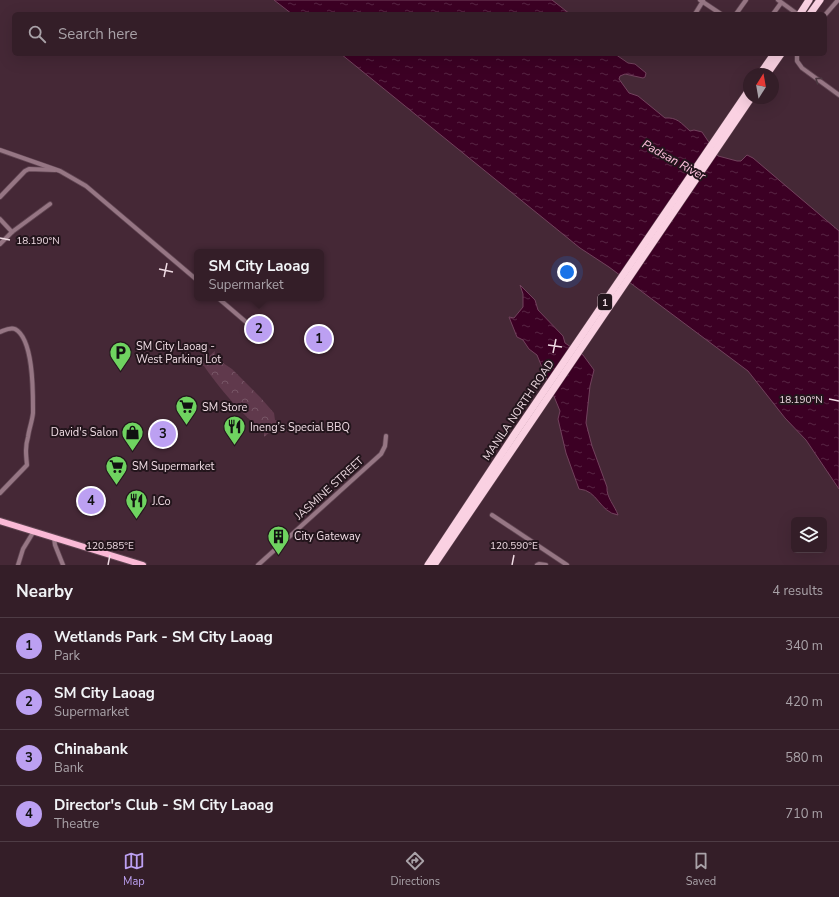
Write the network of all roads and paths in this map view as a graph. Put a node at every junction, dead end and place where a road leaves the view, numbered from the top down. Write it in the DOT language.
graph roads {
  1 [pos="746,0"];
  2 [pos="809,0"];
  3 [pos="820,0"];
  4 [pos="838,0"];
  5 [pos="702,1"];
  6 [pos="779,1"];
  7 [pos="696,12"];
  8 [pos="719,12"];
  9 [pos="737,12"];
  10 [pos="774,12"];
  11 [pos="796,12"];
  12 [pos="799,12"];
  13 [pos="811,12"];
  14 [pos="827,13"];
  15 [pos="777,56"];
  16 [pos="777,56"];
  17 [pos="798,56"];
  18 [pos="766,68"];
  19 [pos="770,68"];
  20 [pos="839,95"];
  21 [pos="743,99"];
  22 [pos="747,104"];
  23 [pos="0,150"];
  24 [pos="60,171"];
  25 [pos="0,197"];
  26 [pos="50,204"];
  27 [pos="0,219"];
  28 [pos="12,232"];
  29 [pos="0,244"];
  30 [pos="194,277"];
  31 [pos="222,301"];
  32 [pos="246,322"];
  33 [pos="0,332"];
  34 [pos="386,436"];
  35 [pos="0,493"];
  36 [pos="492,515"];
  37 [pos="464,516"];
  38 [pos="0,521"];
  39 [pos="34,531"];
  40 [pos="54,538"];
  41 [pos="18,565"];
  42 [pos="63,565"];
  43 [pos="143,565"];
  44 [pos="258,565"];
  45 [pos="428,565"];
  46 [pos="434,565"];
  47 [pos="538,565"];
  48 [pos="546,565"];
  49 [pos="567,565"];
  1 -- 9 [label="street"];
  2 -- 12 [label="highway"];
  3 -- 13 [label="highway"];
  4 -- 14 [label="street"];
  5 -- 7 [label="street"];
  5 -- 8 [label="street"];
  6 -- 10 [label="street"];
  6 -- 11 [label="street"];
  15 -- 18 [label="highway"];
  16 -- 19 [label="highway"];
  20 -- 17 [label="street, one-way"];
  21 -- 37 [label="highway, MANILA NORTH ROAD / 1"];
  22 -- 37 [label="highway, MANILA NORTH ROAD / 1"];
  23 -- 24 [label="street"];
  24 -- 25 [label="street"];
  24 -- 30 [label="street"];
  26 -- 28 [label="street"];
  27 -- 28 [label="street"];
  28 -- 29 [label="street"];
  31 -- 32 [label="street"];
  33 -- 35 [label="street"];
  34 -- 44 [label="street, JASMINE STREET"];
  36 -- 49 [label="street"];
  37 -- 45 [label="highway, MANILA NORTH ROAD / 1"];
  37 -- 46 [label="highway, MANILA NORTH ROAD / 1"];
  38 -- 39 [label="main road"];
  39 -- 40 [label="main road"];
  39 -- 41 [label="street"];
  40 -- 42 [label="street"];
  40 -- 43 [label="main road"];
  47 -- 48 [label="street"];
}
